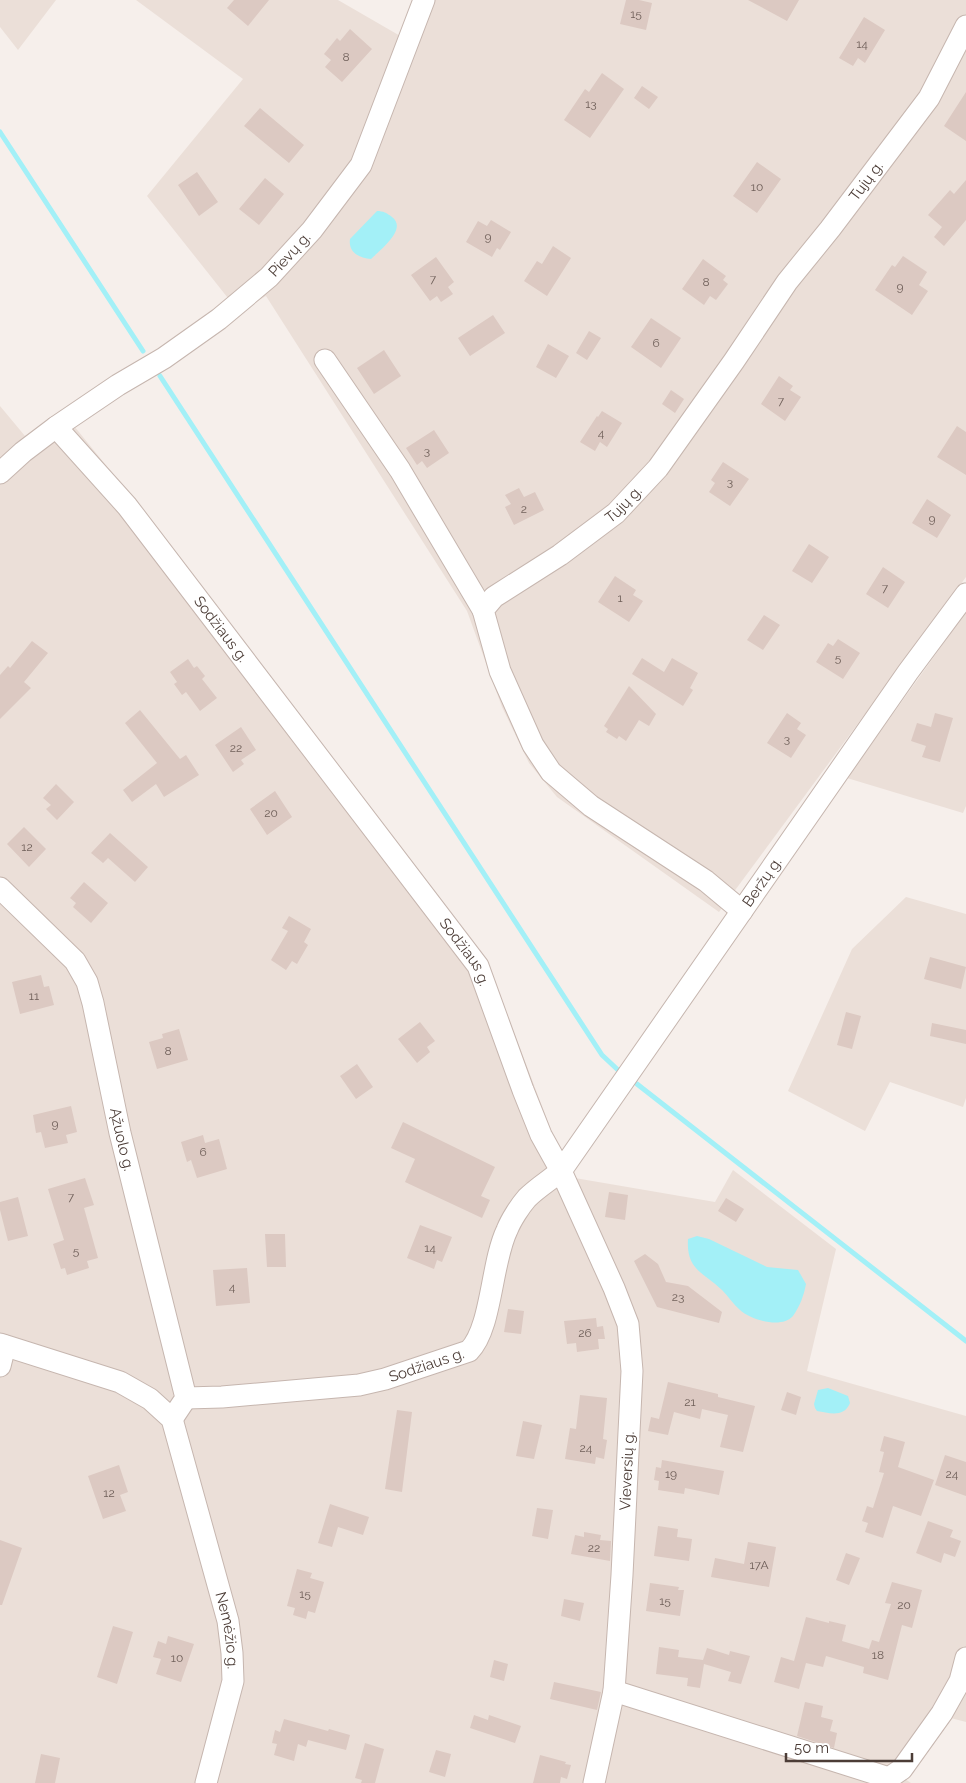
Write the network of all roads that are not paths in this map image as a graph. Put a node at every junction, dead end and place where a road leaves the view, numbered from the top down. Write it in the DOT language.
graph roads {
  1 [pos="424,0"];
  2 [pos="966,26"];
  3 [pos="325,360"];
  4 [pos="56,427"];
  5 [pos="0,473"];
  6 [pos="966,594"];
  7 [pos="483,610"];
  8 [pos="0,888"];
  9 [pos="742,911"];
  10 [pos="561,1171"];
  11 [pos="2,1352"];
  12 [pos="186,1398"];
  13 [pos="172,1419"];
  14 [pos="966,1658"];
  15 [pos="614,1691"];
  16 [pos="206,1783"];
  17 [pos="594,1783"];
  1 -- 4 [label="street, Pievų g."];
  2 -- 7 [label="street, Tujų g."];
  3 -- 7 [label="street"];
  4 -- 5 [label="street"];
  4 -- 10 [label="street, Sodžiaus g."];
  6 -- 9 [label="street, Beržų g."];
  7 -- 9 [label="street"];
  8 -- 12 [label="street, Ąžuolo g."];
  9 -- 10 [label="street, Beržų g."];
  10 -- 12 [label="street, Sodžiaus g."];
  10 -- 15 [label="street, Vieversių g."];
  11 -- 13 [label="street"];
  12 -- 13 [label="street"];
  13 -- 16 [label="street, Nemėžio g."];
  14 -- 15 [label="street"];
  15 -- 17 [label="street, Vieversių g."];
}
